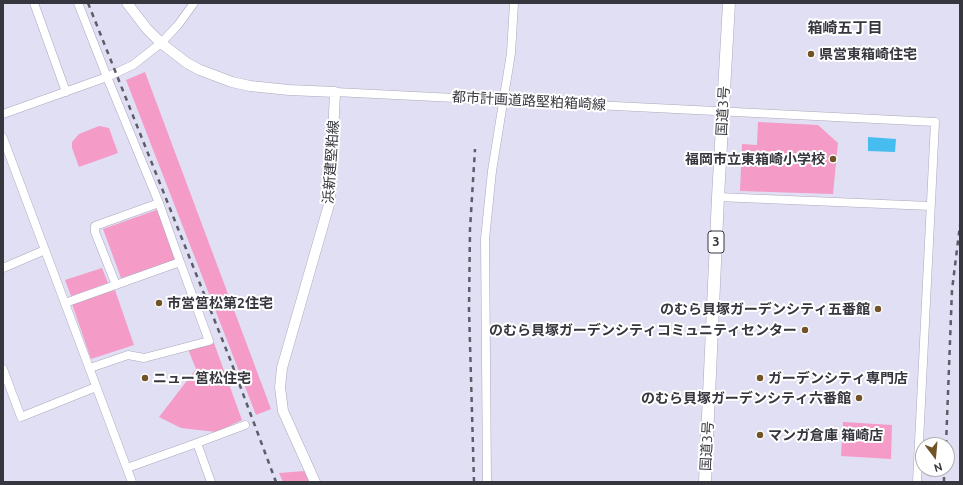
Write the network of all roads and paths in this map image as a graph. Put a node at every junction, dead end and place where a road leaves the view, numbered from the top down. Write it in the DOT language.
graph roads {
  1 [pos="34,3"];
  2 [pos="78,3"];
  3 [pos="127,3"];
  4 [pos="194,3"];
  5 [pos="514,3"];
  6 [pos="729,3"];
  7 [pos="161,43"];
  8 [pos="107,77"];
  9 [pos="66,92"];
  10 [pos="335,92"];
  11 [pos="504,100"];
  12 [pos="723,111"];
  13 [pos="3,114"];
  14 [pos="3,138"];
  15 [pos="718,197"];
  16 [pos="160,203"];
  17 [pos="930,206"];
  18 [pos="45,250"];
  19 [pos="180,262"];
  20 [pos="3,268"];
  21 [pos="116,285"];
  22 [pos="65,303"];
  23 [pos="90,368"];
  24 [pos="3,369"];
  25 [pos="96,387"];
  26 [pos="246,425"];
  27 [pos="196,443"];
  28 [pos="127,468"];
  29 [pos="132,482"];
  30 [pos="212,482"];
  31 [pos="315,482"];
  32 [pos="486,482"];
  33 [pos="705,482"];
  34 [pos="917,482"];
  1 -- 9 [label="street"];
  2 -- 8 [label="street"];
  3 -- 7 [label="main road"];
  4 -- 7 [label="street"];
  5 -- 11 [label="street"];
  6 -- 12 [label="highway, 国道3号 / 3"];
  7 -- 8 [label="street"];
  7 -- 10 [label="main road"];
  8 -- 9 [label="street"];
  8 -- 16 [label="street"];
  9 -- 13 [label="street"];
  10 -- 11 [label="street, 都市計画道路堅粕箱崎線"];
  10 -- 31 [label="main road, 浜新建堅粕線"];
  11 -- 12 [label="street, 都市計画道路堅粕箱崎線"];
  11 -- 32 [label="street"];
  12 -- 15 [label="highway, 国道3号 / 3"];
  12 -- 17 [label="street, 都市計画道路堅粕箱崎線"];
  14 -- 18 [label="street"];
  15 -- 17 [label="street"];
  15 -- 33 [label="highway, 国道3号 / 3"];
  16 -- 19 [label="street"];
  16 -- 21 [label="street"];
  17 -- 34 [label="street"];
  18 -- 20 [label="street"];
  18 -- 22 [label="street"];
  19 -- 21 [label="street"];
  19 -- 23 [label="street"];
  21 -- 22 [label="street"];
  22 -- 23 [label="street"];
  23 -- 25 [label="street"];
  24 -- 25 [label="street"];
  25 -- 28 [label="street"];
  26 -- 27 [label="street"];
  27 -- 28 [label="street"];
  27 -- 30 [label="street"];
  28 -- 29 [label="street"];
}
